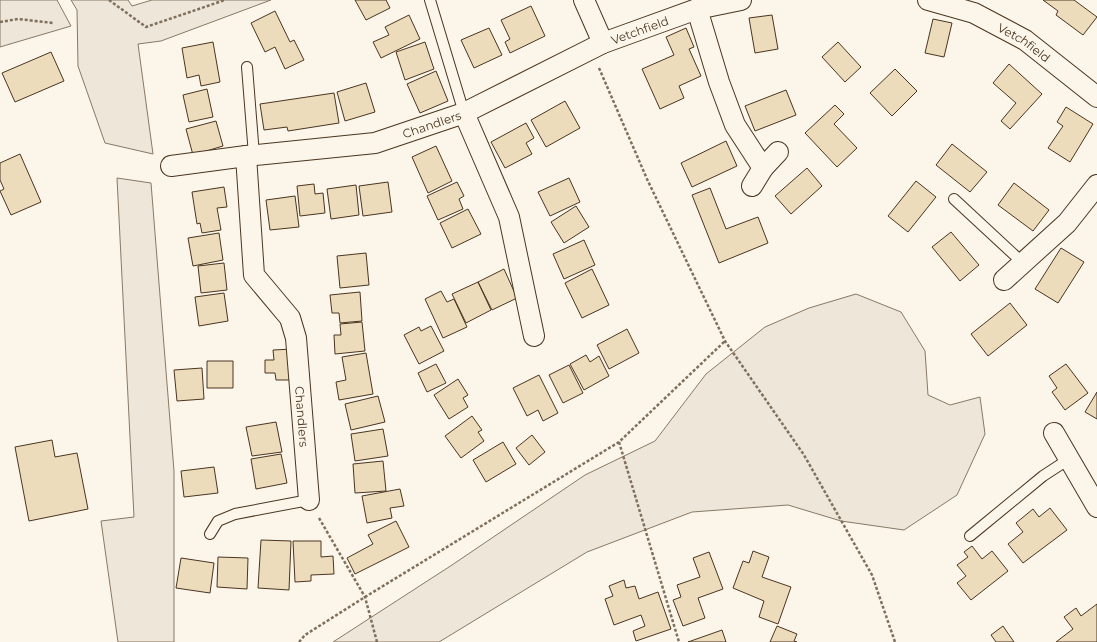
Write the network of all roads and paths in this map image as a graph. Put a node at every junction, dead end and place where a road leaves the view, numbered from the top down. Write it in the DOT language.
graph roads {
  1 [pos="109,0"];
  2 [pos="225,0"];
  3 [pos="430,0"];
  4 [pos="584,0"];
  5 [pos="741,0"];
  6 [pos="938,1"];
  7 [pos="697,9"];
  8 [pos="0,22"];
  9 [pos="52,24"];
  10 [pos="597,46"];
  11 [pos="247,67"];
  12 [pos="1097,97"];
  13 [pos="464,113"];
  14 [pos="778,152"];
  15 [pos="250,156"];
  16 [pos="171,166"];
  17 [pos="763,168"];
  18 [pos="1097,185"];
  19 [pos="752,186"];
  20 [pos="954,199"];
  21 [pos="1023,263"];
  22 [pos="1004,280"];
  23 [pos="534,336"];
  24 [pos="726,341"];
  25 [pos="1054,433"];
  26 [pos="619,442"];
  27 [pos="1069,459"];
  28 [pos="309,500"];
  29 [pos="1097,507"];
  30 [pos="210,534"];
  31 [pos="970,536"];
  32 [pos="365,597"];
  33 [pos="299,642"];
  34 [pos="378,642"];
  35 [pos="679,642"];
  36 [pos="895,642"];
  1 -- 2 [label="path"];
  3 -- 13 [label="lane"];
  4 -- 10 [label="street, Vetchfield"];
  5 -- 7 [label="street, Vetchfield"];
  6 -- 12 [label="street, Vetchfield"];
  7 -- 10 [label="street, Vetchfield"];
  7 -- 17 [label="street"];
  8 -- 9 [label="path"];
  10 -- 13 [label="street, Chandlers"];
  10 -- 24 [label="path"];
  11 -- 15 [label="lane"];
  13 -- 15 [label="street, Chandlers"];
  13 -- 23 [label="street"];
  14 -- 17 [label="street"];
  15 -- 16 [label="street, Chandlers"];
  15 -- 28 [label="street, Chandlers"];
  17 -- 19 [label="street"];
  18 -- 21 [label="street"];
  20 -- 21 [label="lane"];
  21 -- 22 [label="street"];
  24 -- 26 [label="path"];
  24 -- 36 [label="path"];
  25 -- 27 [label="street"];
  26 -- 32 [label="path"];
  26 -- 35 [label="path"];
  27 -- 29 [label="street"];
  27 -- 31 [label="lane"];
  28 -- 30 [label="lane"];
  28 -- 32 [label="path"];
  32 -- 33 [label="path"];
  32 -- 34 [label="path"];
}
